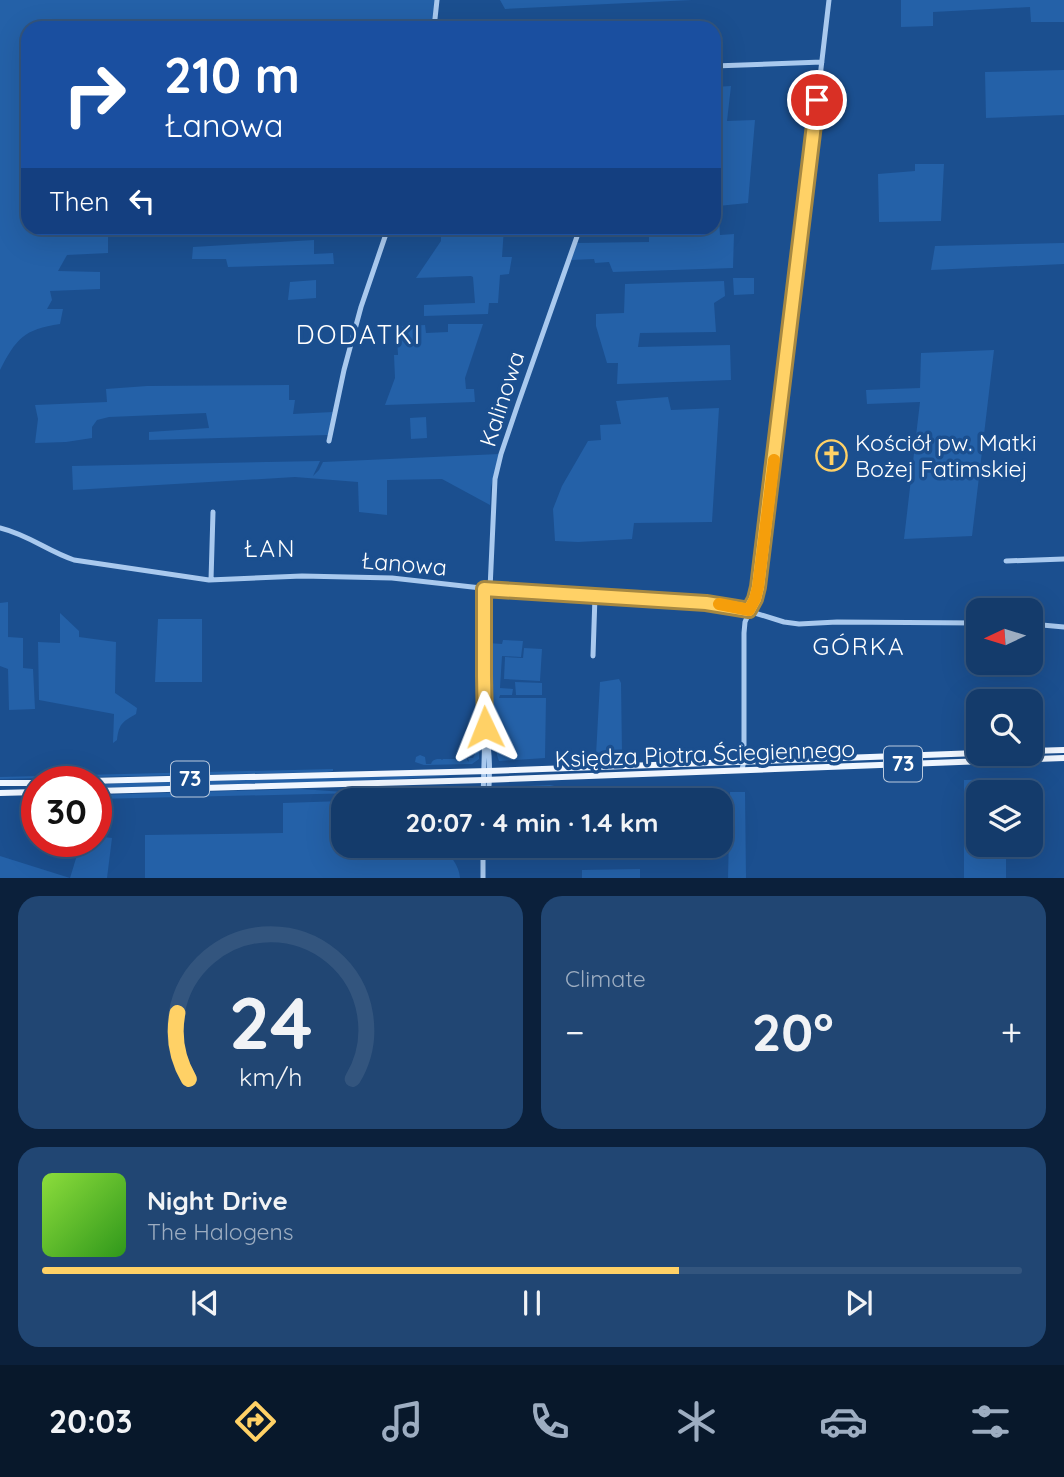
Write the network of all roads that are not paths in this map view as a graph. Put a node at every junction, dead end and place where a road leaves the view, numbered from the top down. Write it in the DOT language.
graph roads {
  1 [pos="437,0"];
  2 [pos="829,0"];
  3 [pos="435,21"];
  4 [pos="822,62"];
  5 [pos="721,66"];
  6 [pos="386,235"];
  7 [pos="578,235"];
  8 [pos="329,441"];
  9 [pos="213,512"];
  10 [pos="0,528"];
  11 [pos="1064,559"];
  12 [pos="1006,561"];
  13 [pos="211,580"];
  14 [pos="487,589"];
  15 [pos="595,596"];
  16 [pos="749,610"];
  17 [pos="966,623"];
  18 [pos="1043,625"];
  19 [pos="1064,627"];
  20 [pos="593,656"];
  21 [pos="1064,750"];
  22 [pos="1043,751"];
  23 [pos="966,753"];
  24 [pos="1064,758"];
  25 [pos="744,762"];
  26 [pos="742,770"];
  27 [pos="486,771"];
  28 [pos="112,780"];
  29 [pos="486,780"];
  30 [pos="0,783"];
  31 [pos="21,783"];
  32 [pos="486,788"];
  33 [pos="112,791"];
  34 [pos="21,792"];
  35 [pos="0,793"];
  36 [pos="483,858"];
  37 [pos="483,878"];
  1 -- 3 [label="street"];
  2 -- 4 [label="street"];
  4 -- 5 [label="street"];
  4 -- 16 [label="street"];
  6 -- 8 [label="street"];
  7 -- 14 [label="street, Kalinowa"];
  9 -- 13 [label="street"];
  10 -- 13 [label="street, Łanowa"];
  11 -- 12 [label="street"];
  13 -- 14 [label="street, Łanowa"];
  14 -- 15 [label="street, Łanowa"];
  14 -- 27 [label="street, Kalinowa"];
  15 -- 16 [label="street, Łanowa"];
  15 -- 20 [label="street"];
  16 -- 17 [label="street, Łanowa"];
  16 -- 25 [label="street"];
  18 -- 19 [label="street"];
  21 -- 22 [label="main road"];
  23 -- 25 [label="main road, Księdza Piotra Ściegiennego / 73"];
  24 -- 26 [label="main road, Księdza Piotra Ściegiennego / 73"];
  25 -- 26 [label="street"];
  25 -- 27 [label="main road, Księdza Piotra Ściegiennego / 73"];
  26 -- 29 [label="main road, Księdza Piotra Ściegiennego / 73"];
  27 -- 28 [label="main road, Księdza Piotra Ściegiennego / 73"];
  27 -- 29 [label="street, Kalinowa"];
  29 -- 32 [label="street, Kalinowa"];
  29 -- 33 [label="main road, Księdza Piotra Ściegiennego / 73"];
  30 -- 31 [label="main road"];
  34 -- 35 [label="main road"];
  36 -- 37 [label="street"];
}
